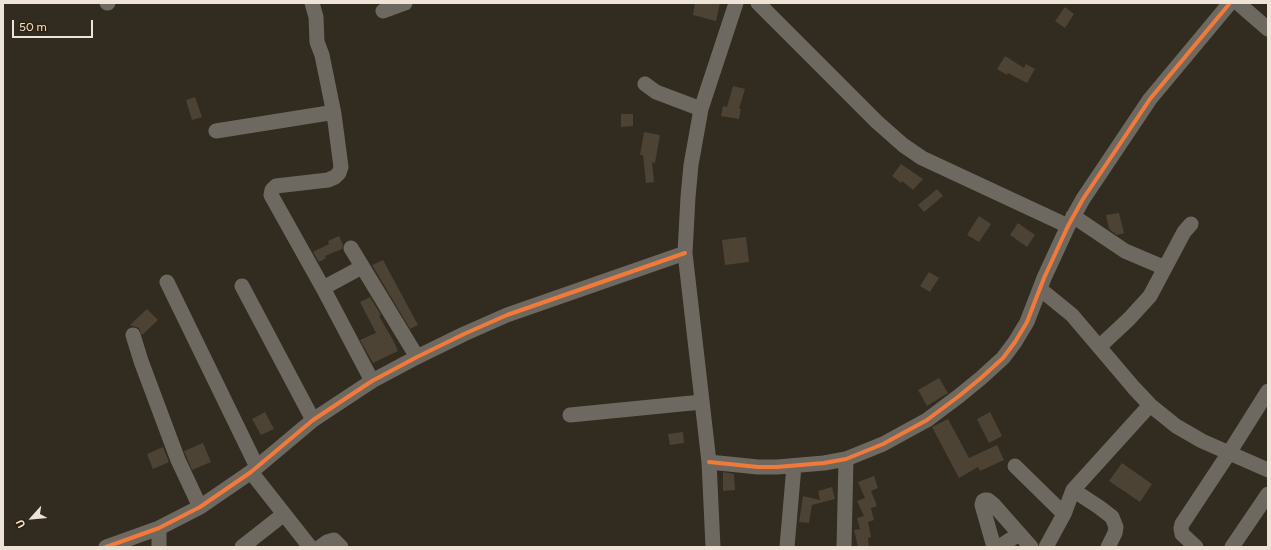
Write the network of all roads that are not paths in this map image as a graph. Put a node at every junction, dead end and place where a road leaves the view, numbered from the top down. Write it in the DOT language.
graph roads {
  1 [pos="312,3"];
  2 [pos="405,3"];
  3 [pos="736,3"];
  4 [pos="758,3"];
  5 [pos="1230,3"];
  6 [pos="1238,3"];
  7 [pos="383,11"];
  8 [pos="1268,29"];
  9 [pos="645,84"];
  10 [pos="701,109"];
  11 [pos="334,114"];
  12 [pos="216,131"];
  13 [pos="1071,221"];
  14 [pos="1191,224"];
  15 [pos="351,248"];
  16 [pos="685,253"];
  17 [pos="362,267"];
  18 [pos="1165,268"];
  19 [pos="167,282"];
  20 [pos="242,286"];
  21 [pos="323,288"];
  22 [pos="1040,289"];
  23 [pos="133,335"];
  24 [pos="1099,347"];
  25 [pos="417,357"];
  26 [pos="372,381"];
  27 [pos="1268,391"];
  28 [pos="702,402"];
  29 [pos="1150,405"];
  30 [pos="570,415"];
  31 [pos="313,420"];
  32 [pos="1229,452"];
  33 [pos="846,459"];
  34 [pos="709,462"];
  35 [pos="794,466"];
  36 [pos="1016,466"];
  37 [pos="254,470"];
  38 [pos="1268,470"];
  39 [pos="1073,490"];
  40 [pos="1268,494"];
  41 [pos="200,507"];
  42 [pos="284,514"];
  43 [pos="1064,514"];
  44 [pos="159,528"];
  45 [pos="1019,534"];
  46 [pos="106,547"];
  47 [pos="159,547"];
  48 [pos="242,547"];
  49 [pos="310,547"];
  50 [pos="320,547"];
  51 [pos="341,547"];
  52 [pos="714,547"];
  53 [pos="787,547"];
  54 [pos="844,547"];
  55 [pos="994,547"];
  56 [pos="999,547"];
  57 [pos="1031,547"];
  58 [pos="1046,547"];
  59 [pos="1108,547"];
  60 [pos="1196,547"];
  61 [pos="1232,547"];
  1 -- 11 [label="street"];
  2 -- 7 [label="street"];
  3 -- 10 [label="street"];
  4 -- 13 [label="street"];
  5 -- 13 [label="street"];
  6 -- 8 [label="street"];
  9 -- 10 [label="street"];
  10 -- 16 [label="street"];
  11 -- 12 [label="street"];
  11 -- 21 [label="street"];
  13 -- 18 [label="street"];
  13 -- 22 [label="street"];
  14 -- 18 [label="street"];
  15 -- 17 [label="street"];
  16 -- 25 [label="street"];
  16 -- 28 [label="street"];
  17 -- 21 [label="street"];
  17 -- 25 [label="street"];
  18 -- 24 [label="street"];
  19 -- 37 [label="street"];
  20 -- 31 [label="street"];
  21 -- 26 [label="street"];
  22 -- 24 [label="street"];
  22 -- 33 [label="street"];
  23 -- 41 [label="street"];
  24 -- 29 [label="street"];
  25 -- 26 [label="street"];
  26 -- 31 [label="street"];
  27 -- 32 [label="street"];
  28 -- 30 [label="street"];
  28 -- 34 [label="street"];
  29 -- 32 [label="street"];
  29 -- 39 [label="street"];
  31 -- 37 [label="street"];
  32 -- 38 [label="street"];
  32 -- 60 [label="street"];
  33 -- 35 [label="street"];
  33 -- 54 [label="street"];
  34 -- 35 [label="street"];
  34 -- 52 [label="street"];
  35 -- 53 [label="street"];
  36 -- 43 [label="street"];
  37 -- 41 [label="street"];
  37 -- 42 [label="street"];
  39 -- 43 [label="street"];
  39 -- 59 [label="street"];
  40 -- 61 [label="street"];
  41 -- 44 [label="street"];
  42 -- 48 [label="street"];
  42 -- 49 [label="street"];
  43 -- 58 [label="street"];
  44 -- 46 [label="street"];
  44 -- 47 [label="street"];
  45 -- 55 [label="street"];
  45 -- 56 [label="street"];
  45 -- 57 [label="street"];
  50 -- 51 [label="street"];
}
